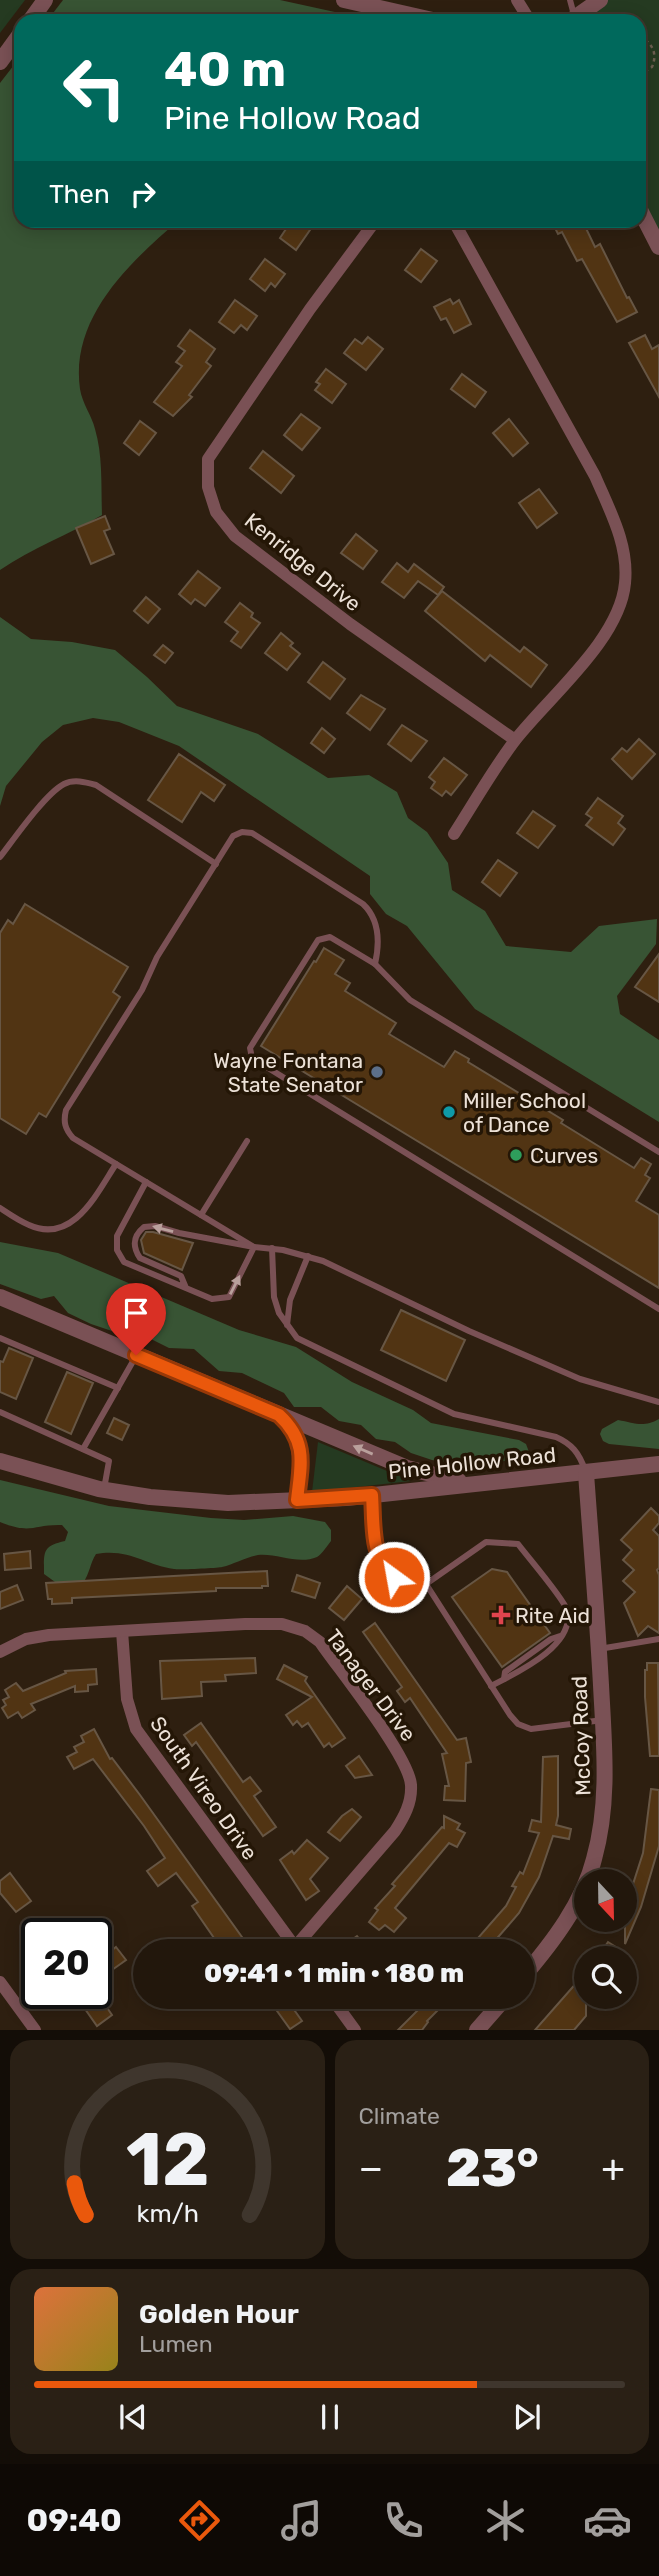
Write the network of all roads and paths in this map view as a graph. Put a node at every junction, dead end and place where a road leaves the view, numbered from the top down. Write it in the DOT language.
graph roads {
  1 [pos="344,0"];
  2 [pos="602,0"];
  3 [pos="406,14"];
  4 [pos="586,14"];
  5 [pos="646,41"];
  6 [pos="14,43"];
  7 [pos="0,62"];
  8 [pos="646,71"];
  9 [pos="646,222"];
  10 [pos="370,228"];
  11 [pos="457,228"];
  12 [pos="659,247"];
  13 [pos="515,740"];
  14 [pos="454,834"];
  15 [pos="0,857"];
  16 [pos="215,864"];
  17 [pos="375,964"];
  18 [pos="247,1141"];
  19 [pos="659,1152"];
  20 [pos="116,1164"];
  21 [pos="146,1182"];
  22 [pos="0,1208"];
  23 [pos="201,1215"];
  24 [pos="254,1247"];
  25 [pos="272,1248"];
  26 [pos="308,1256"];
  27 [pos="187,1288"];
  28 [pos="0,1297"];
  29 [pos="659,1309"];
  30 [pos="287,1326"];
  31 [pos="0,1338"];
  32 [pos="136,1355"];
  33 [pos="118,1388"];
  34 [pos="659,1402"];
  35 [pos="0,1412"];
  36 [pos="279,1415"];
  37 [pos="83,1449"];
  38 [pos="0,1461"];
  39 [pos="659,1464"];
  40 [pos="586,1473"];
  41 [pos="475,1484"];
  42 [pos="104,1490"];
  43 [pos="372,1495"];
  44 [pos="297,1500"];
  45 [pos="426,1584"];
  46 [pos="122,1631"];
  47 [pos="659,1639"];
  48 [pos="598,1649"];
  49 [pos="0,1652"];
  50 [pos="491,1686"];
  51 [pos="603,1720"];
  52 [pos="290,1939"];
  53 [pos="305,1939"];
  54 [pos="535,1961"];
  55 [pos="0,1982"];
  56 [pos="340,2009"];
  57 [pos="495,2009"];
  58 [pos="35,2030"];
  59 [pos="355,2030"];
  60 [pos="477,2030"];
  1 -- 3 [label="street"];
  2 -- 4 [label="street"];
  5 -- 8 [label="path"];
  6 -- 7 [label="street"];
  9 -- 12 [label="street"];
  10 -- 13 [label="street, Kenridge Drive"];
  11 -- 13 [label="street"];
  13 -- 14 [label="street"];
  15 -- 16 [label="lane"];
  16 -- 17 [label="lane"];
  16 -- 20 [label="lane"];
  17 -- 19 [label="lane"];
  17 -- 29 [label="lane"];
  18 -- 23 [label="lane"];
  20 -- 21 [label="lane"];
  20 -- 22 [label="lane"];
  21 -- 23 [label="lane"];
  21 -- 27 [label="lane"];
  23 -- 24 [label="lane"];
  24 -- 25 [label="lane"];
  27 -- 24 [label="lane, one-way"];
  24 -- 27 [label="lane, one-way"];
  25 -- 26 [label="lane"];
  25 -- 30 [label="lane"];
  26 -- 30 [label="lane"];
  26 -- 34 [label="lane"];
  28 -- 32 [label="street"];
  30 -- 40 [label="lane"];
  31 -- 33 [label="lane"];
  32 -- 33 [label="lane"];
  32 -- 36 [label="street"];
  33 -- 37 [label="lane"];
  35 -- 37 [label="lane"];
  41 -- 36 [label="street, one-way"];
  36 -- 44 [label="street"];
  37 -- 42 [label="lane"];
  38 -- 42 [label="street, Pine Hollow Road"];
  39 -- 40 [label="street, Pine Hollow Road"];
  40 -- 41 [label="street, Pine Hollow Road"];
  40 -- 48 [label="street, McCoy Road"];
  41 -- 43 [label="street, Pine Hollow Road"];
  42 -- 44 [label="street, Pine Hollow Road"];
  43 -- 44 [label="street, Pine Hollow Road"];
  43 -- 45 [label="lane"];
  45 -- 50 [label="lane"];
  45 -- 50 [label="lane"];
  46 -- 49 [label="street, Tanager Drive"];
  46 -- 52 [label="street, South Vireo Drive"];
  46 -- 53 [label="street, Tanager Drive"];
  47 -- 48 [label="lane"];
  48 -- 51 [label="street, McCoy Road"];
  50 -- 51 [label="lane"];
  51 -- 54 [label="street, McCoy Road"];
  55 -- 58 [label="street"];
  56 -- 59 [label="street"];
  57 -- 60 [label="street"];
}
